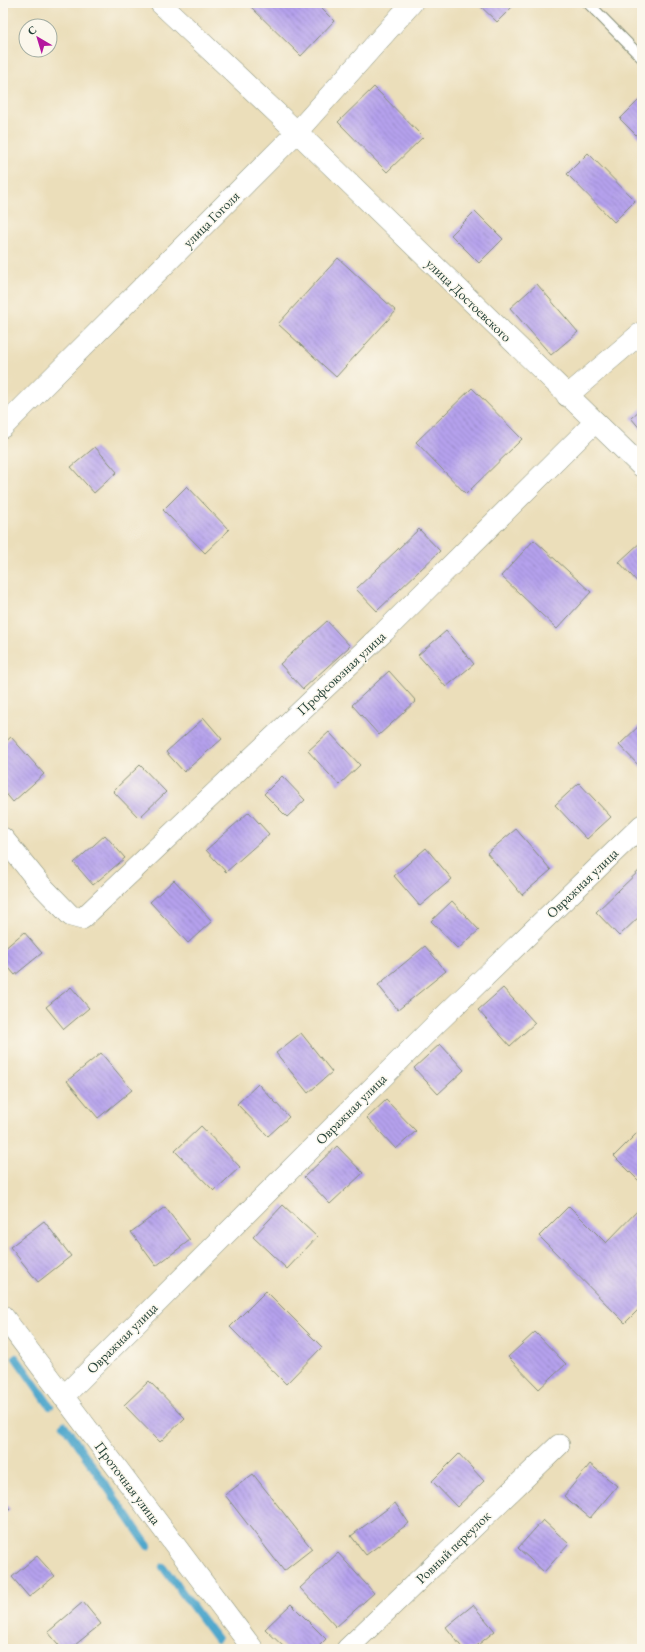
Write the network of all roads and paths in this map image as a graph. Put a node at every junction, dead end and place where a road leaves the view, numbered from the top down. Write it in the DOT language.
graph roads {
  1 [pos="160,3"];
  2 [pos="412,3"];
  3 [pos="588,3"];
  4 [pos="642,58"];
  5 [pos="297,132"];
  6 [pos="642,332"];
  7 [pos="568,396"];
  8 [pos="595,422"];
  9 [pos="3,427"];
  10 [pos="642,467"];
  11 [pos="642,825"];
  12 [pos="3,838"];
  13 [pos="3,1316"];
  14 [pos="63,1397"];
  15 [pos="559,1445"];
  16 [pos="253,1649"];
  17 [pos="347,1649"];
  1 -- 5 [label="street, улица Достоевского"];
  2 -- 5 [label="street, улица Гоголя"];
  3 -- 4 [label="lane"];
  5 -- 7 [label="street, улица Достоевского"];
  5 -- 9 [label="street, улица Гоголя"];
  6 -- 7 [label="street"];
  7 -- 8 [label="street, улица Достоевского"];
  8 -- 10 [label="street, улица Достоевского"];
  8 -- 12 [label="street, Профсоюзная улица"];
  11 -- 14 [label="street, Овражная улица"];
  13 -- 14 [label="street, Проточная улица"];
  14 -- 16 [label="street, Проточная улица"];
  15 -- 17 [label="street, Ровный переулок"];
}
